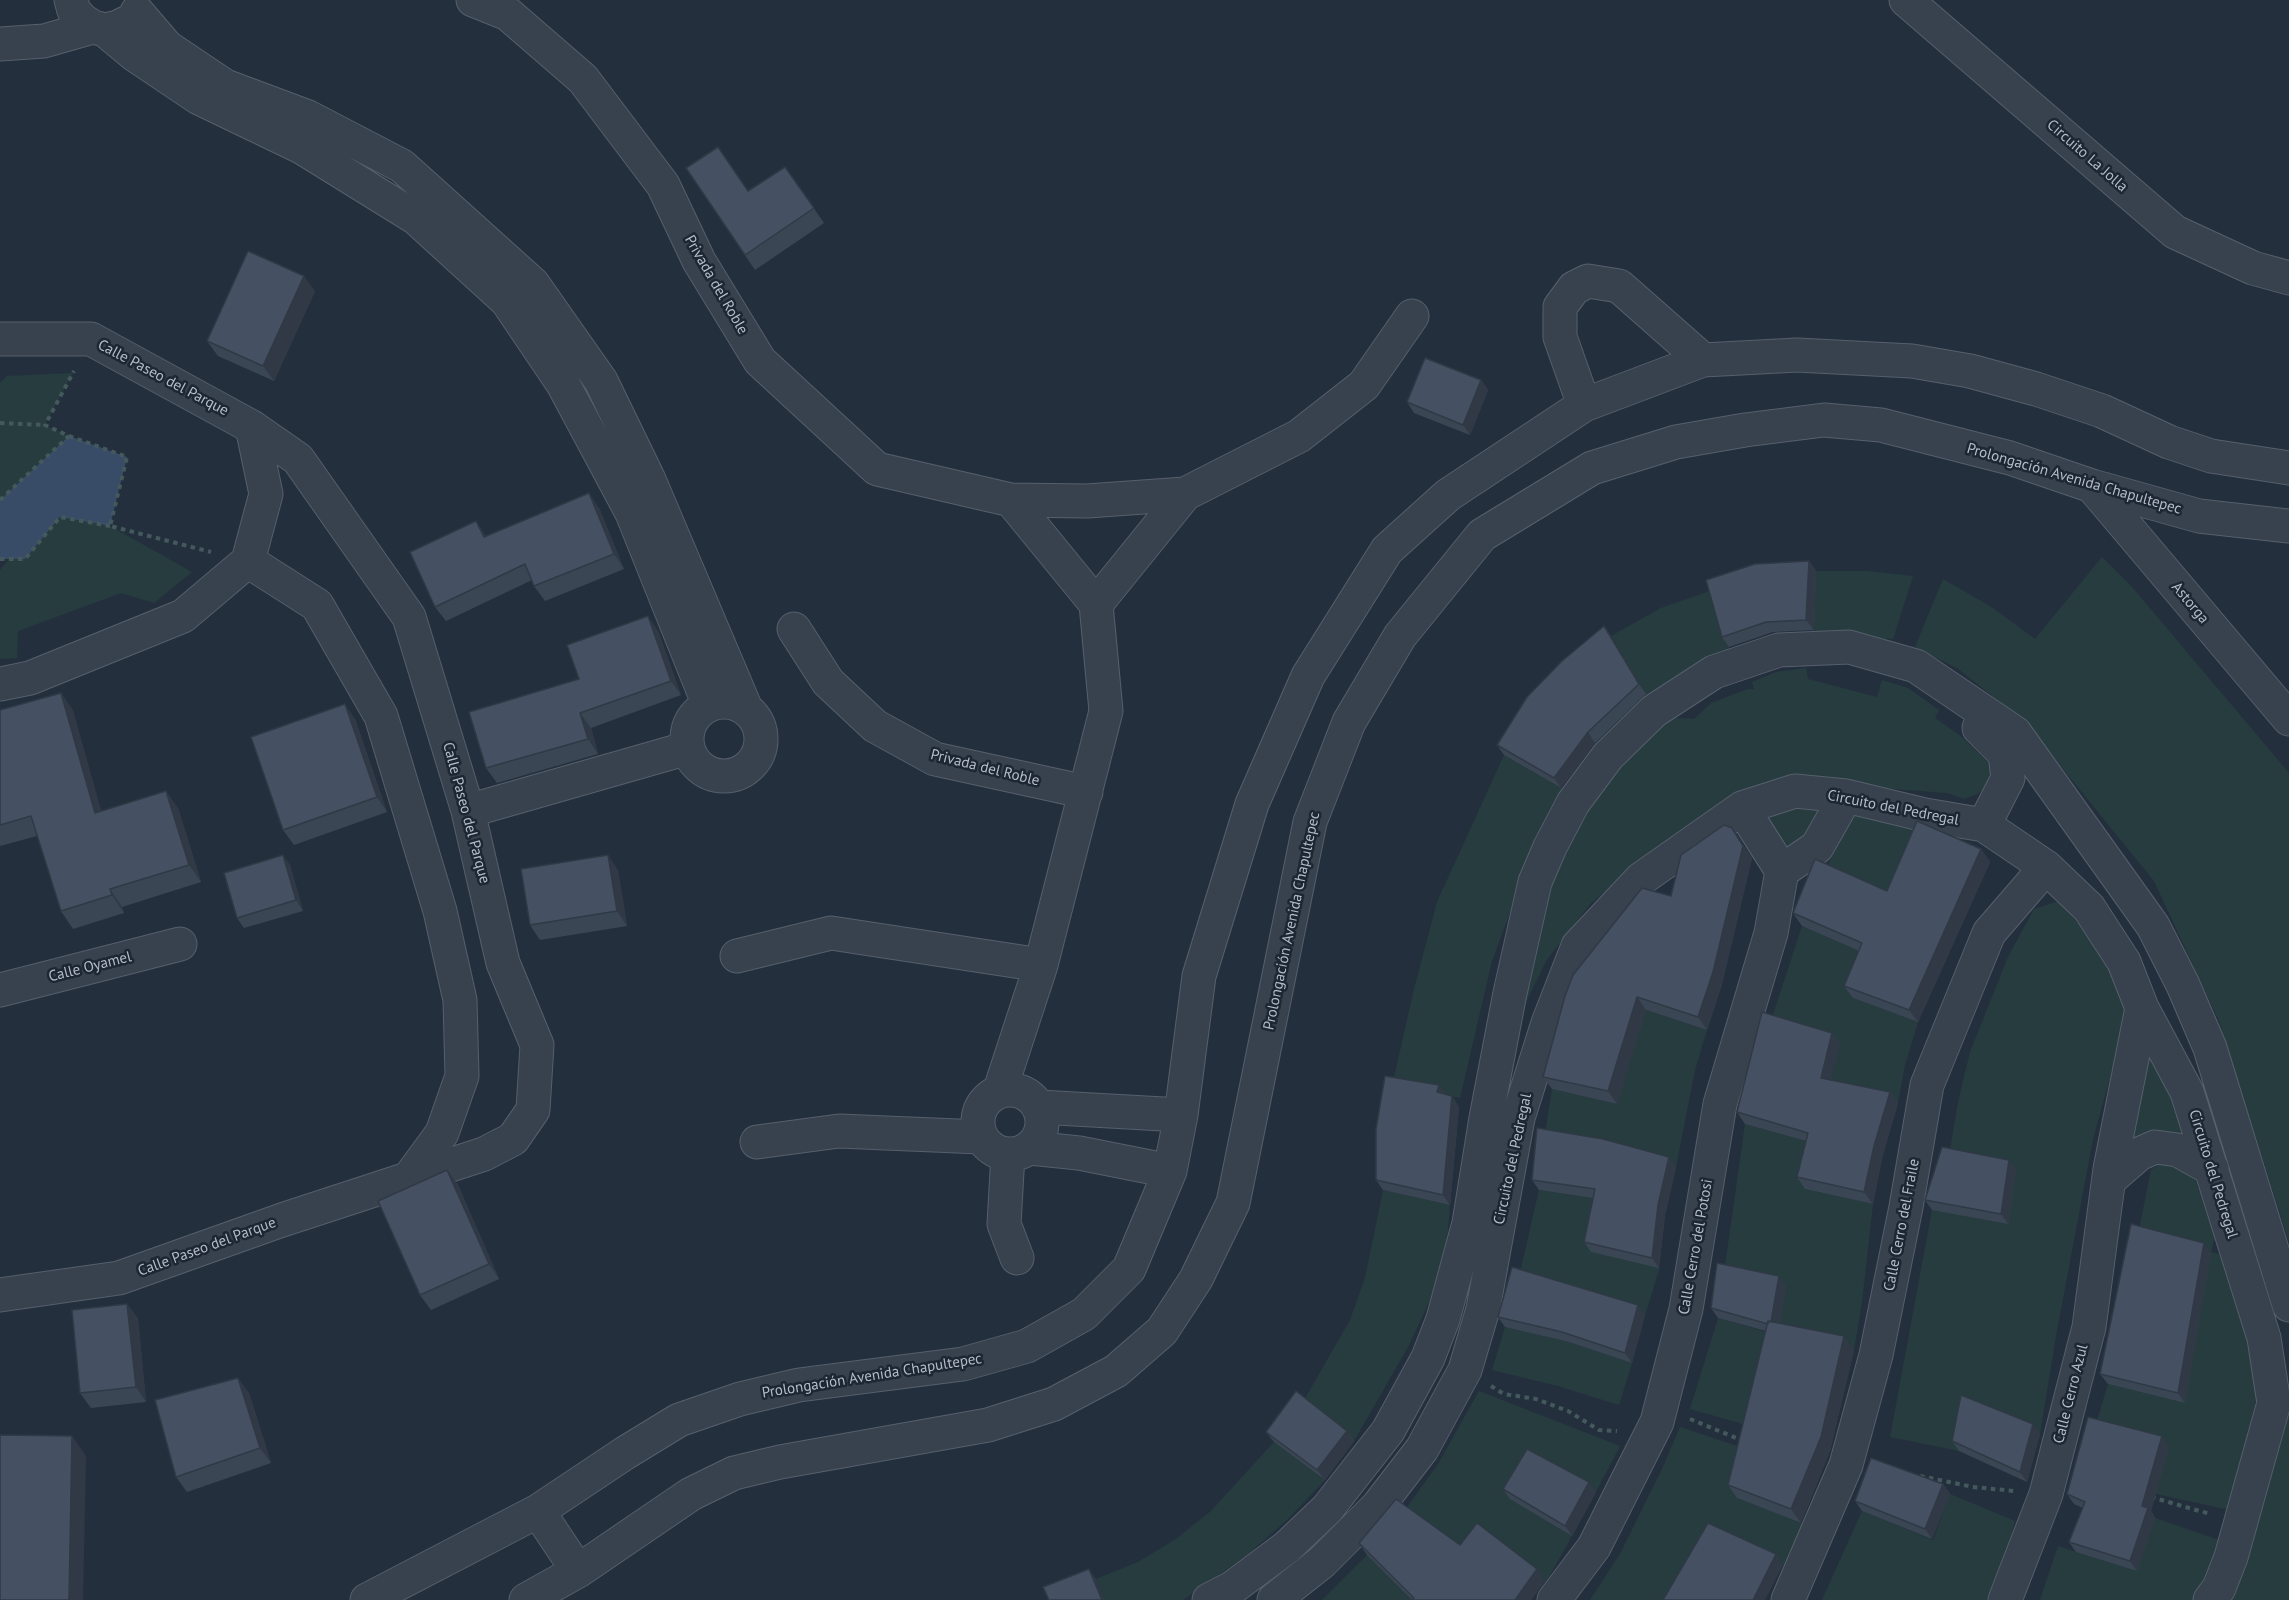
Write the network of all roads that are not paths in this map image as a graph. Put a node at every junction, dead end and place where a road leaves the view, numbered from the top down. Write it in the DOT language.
graph roads {
  1 [pos="71,0"];
  2 [pos="472,0"];
  3 [pos="1906,0"];
  4 [pos="139,6"];
  5 [pos="99,28"];
  6 [pos="0,44"];
  7 [pos="2289,278"];
  8 [pos="1412,315"];
  9 [pos="0,339"];
  10 [pos="1703,360"];
  11 [pos="1584,405"];
  12 [pos="252,426"];
  13 [pos="2289,468"];
  14 [pos="2092,486"];
  15 [pos="1185,494"];
  16 [pos="1448,495"];
  17 [pos="1011,500"];
  18 [pos="2289,526"];
  19 [pos="1482,536"];
  20 [pos="248,561"];
  21 [pos="1096,604"];
  22 [pos="794,629"];
  23 [pos="1714,672"];
  24 [pos="0,684"];
  25 [pos="709,705"];
  26 [pos="746,708"];
  27 [pos="2289,719"];
  28 [pos="688,748"];
  29 [pos="1086,792"];
  30 [pos="1846,796"];
  31 [pos="1742,808"];
  32 [pos="468,811"];
  33 [pos="1984,825"];
  34 [pos="2046,867"];
  35 [pos="1782,871"];
  36 [pos="180,944"];
  37 [pos="737,956"];
  38 [pos="1041,965"];
  39 [pos="0,990"];
  40 [pos="2142,1008"];
  41 [pos="1000,1090"];
  42 [pos="1039,1107"];
  43 [pos="1181,1115"];
  44 [pos="981,1137"];
  45 [pos="757,1142"];
  46 [pos="1019,1151"];
  47 [pos="2212,1169"];
  48 [pos="1170,1171"];
  49 [pos="2110,1175"];
  50 [pos="410,1178"];
  51 [pos="1017,1258"];
  52 [pos="0,1295"];
  53 [pos="2289,1305"];
  54 [pos="538,1511"];
  55 [pos="578,1571"];
  56 [pos="367,1600"];
  57 [pos="526,1600"];
  58 [pos="1209,1600"];
  59 [pos="1274,1600"];
  60 [pos="1554,1600"];
  61 [pos="1788,1600"];
  62 [pos="2005,1600"];
  63 [pos="2210,1600"];
  1 -- 5 [label="street"];
  2 -- 17 [label="street, Privada del Roble"];
  3 -- 7 [label="street, Circuito La Jolla"];
  4 -- 5 [label="street"];
  4 -- 26 [label="street"];
  5 -- 6 [label="street"];
  5 -- 25 [label="street"];
  8 -- 15 [label="street, Privada del Roble"];
  9 -- 12 [label="street, Calle Paseo del Parque"];
  10 -- 11 [label="street, Prolongación Avenida Chapultepec"];
  10 -- 11 [label="street"];
  10 -- 13 [label="street, Prolongación Avenida Chapultepec"];
  11 -- 16 [label="street, Prolongación Avenida Chapultepec"];
  12 -- 20 [label="street"];
  12 -- 32 [label="street, Calle Paseo del Parque"];
  14 -- 18 [label="street, Prolongación Avenida Chapultepec"];
  14 -- 19 [label="street, Prolongación Avenida Chapultepec"];
  14 -- 27 [label="street, Astorga"];
  15 -- 17 [label="street, Privada del Roble"];
  15 -- 21 [label="street, Privada del Roble"];
  16 -- 19 [label="street"];
  16 -- 43 [label="street, Prolongación Avenida Chapultepec"];
  17 -- 21 [label="street"];
  19 -- 55 [label="street, Prolongación Avenida Chapultepec"];
  20 -- 24 [label="street"];
  20 -- 50 [label="street"];
  21 -- 29 [label="street"];
  22 -- 29 [label="street, Privada del Roble"];
  23 -- 33 [label="street"];
  23 -- 53 [label="street, Circuito del Pedregal"];
  23 -- 58 [label="street, Circuito del Pedregal"];
  25 -- 26 [label="street"];
  25 -- 28 [label="street"];
  26 -- 28 [label="street"];
  28 -- 32 [label="street"];
  29 -- 38 [label="street"];
  30 -- 31 [label="street, Circuito del Pedregal"];
  30 -- 33 [label="street, Circuito del Pedregal"];
  30 -- 35 [label="street"];
  31 -- 35 [label="street"];
  31 -- 59 [label="street, Circuito del Pedregal"];
  32 -- 50 [label="street, Calle Paseo del Parque"];
  33 -- 34 [label="street, Circuito del Pedregal"];
  34 -- 40 [label="street, Circuito del Pedregal"];
  34 -- 61 [label="street, Calle Cerro del Fraile"];
  35 -- 60 [label="street, Calle Cerro del Potosi"];
  36 -- 39 [label="street, Calle Oyamel"];
  37 -- 38 [label="street"];
  38 -- 41 [label="street"];
  40 -- 47 [label="street, Circuito del Pedregal"];
  40 -- 49 [label="street, Calle Cerro Azul"];
  41 -- 42 [label="street"];
  41 -- 44 [label="street"];
  42 -- 43 [label="street"];
  42 -- 46 [label="street"];
  43 -- 48 [label="street, Prolongación Avenida Chapultepec"];
  44 -- 45 [label="street"];
  44 -- 46 [label="street"];
  46 -- 48 [label="street"];
  46 -- 51 [label="street"];
  47 -- 49 [label="street"];
  47 -- 63 [label="street, Circuito del Pedregal"];
  48 -- 54 [label="street, Prolongación Avenida Chapultepec"];
  49 -- 62 [label="street, Calle Cerro Azul"];
  50 -- 52 [label="street, Calle Paseo del Parque"];
  54 -- 55 [label="street"];
  54 -- 56 [label="street, Prolongación Avenida Chapultepec"];
  55 -- 57 [label="street, Prolongación Avenida Chapultepec"];
}
